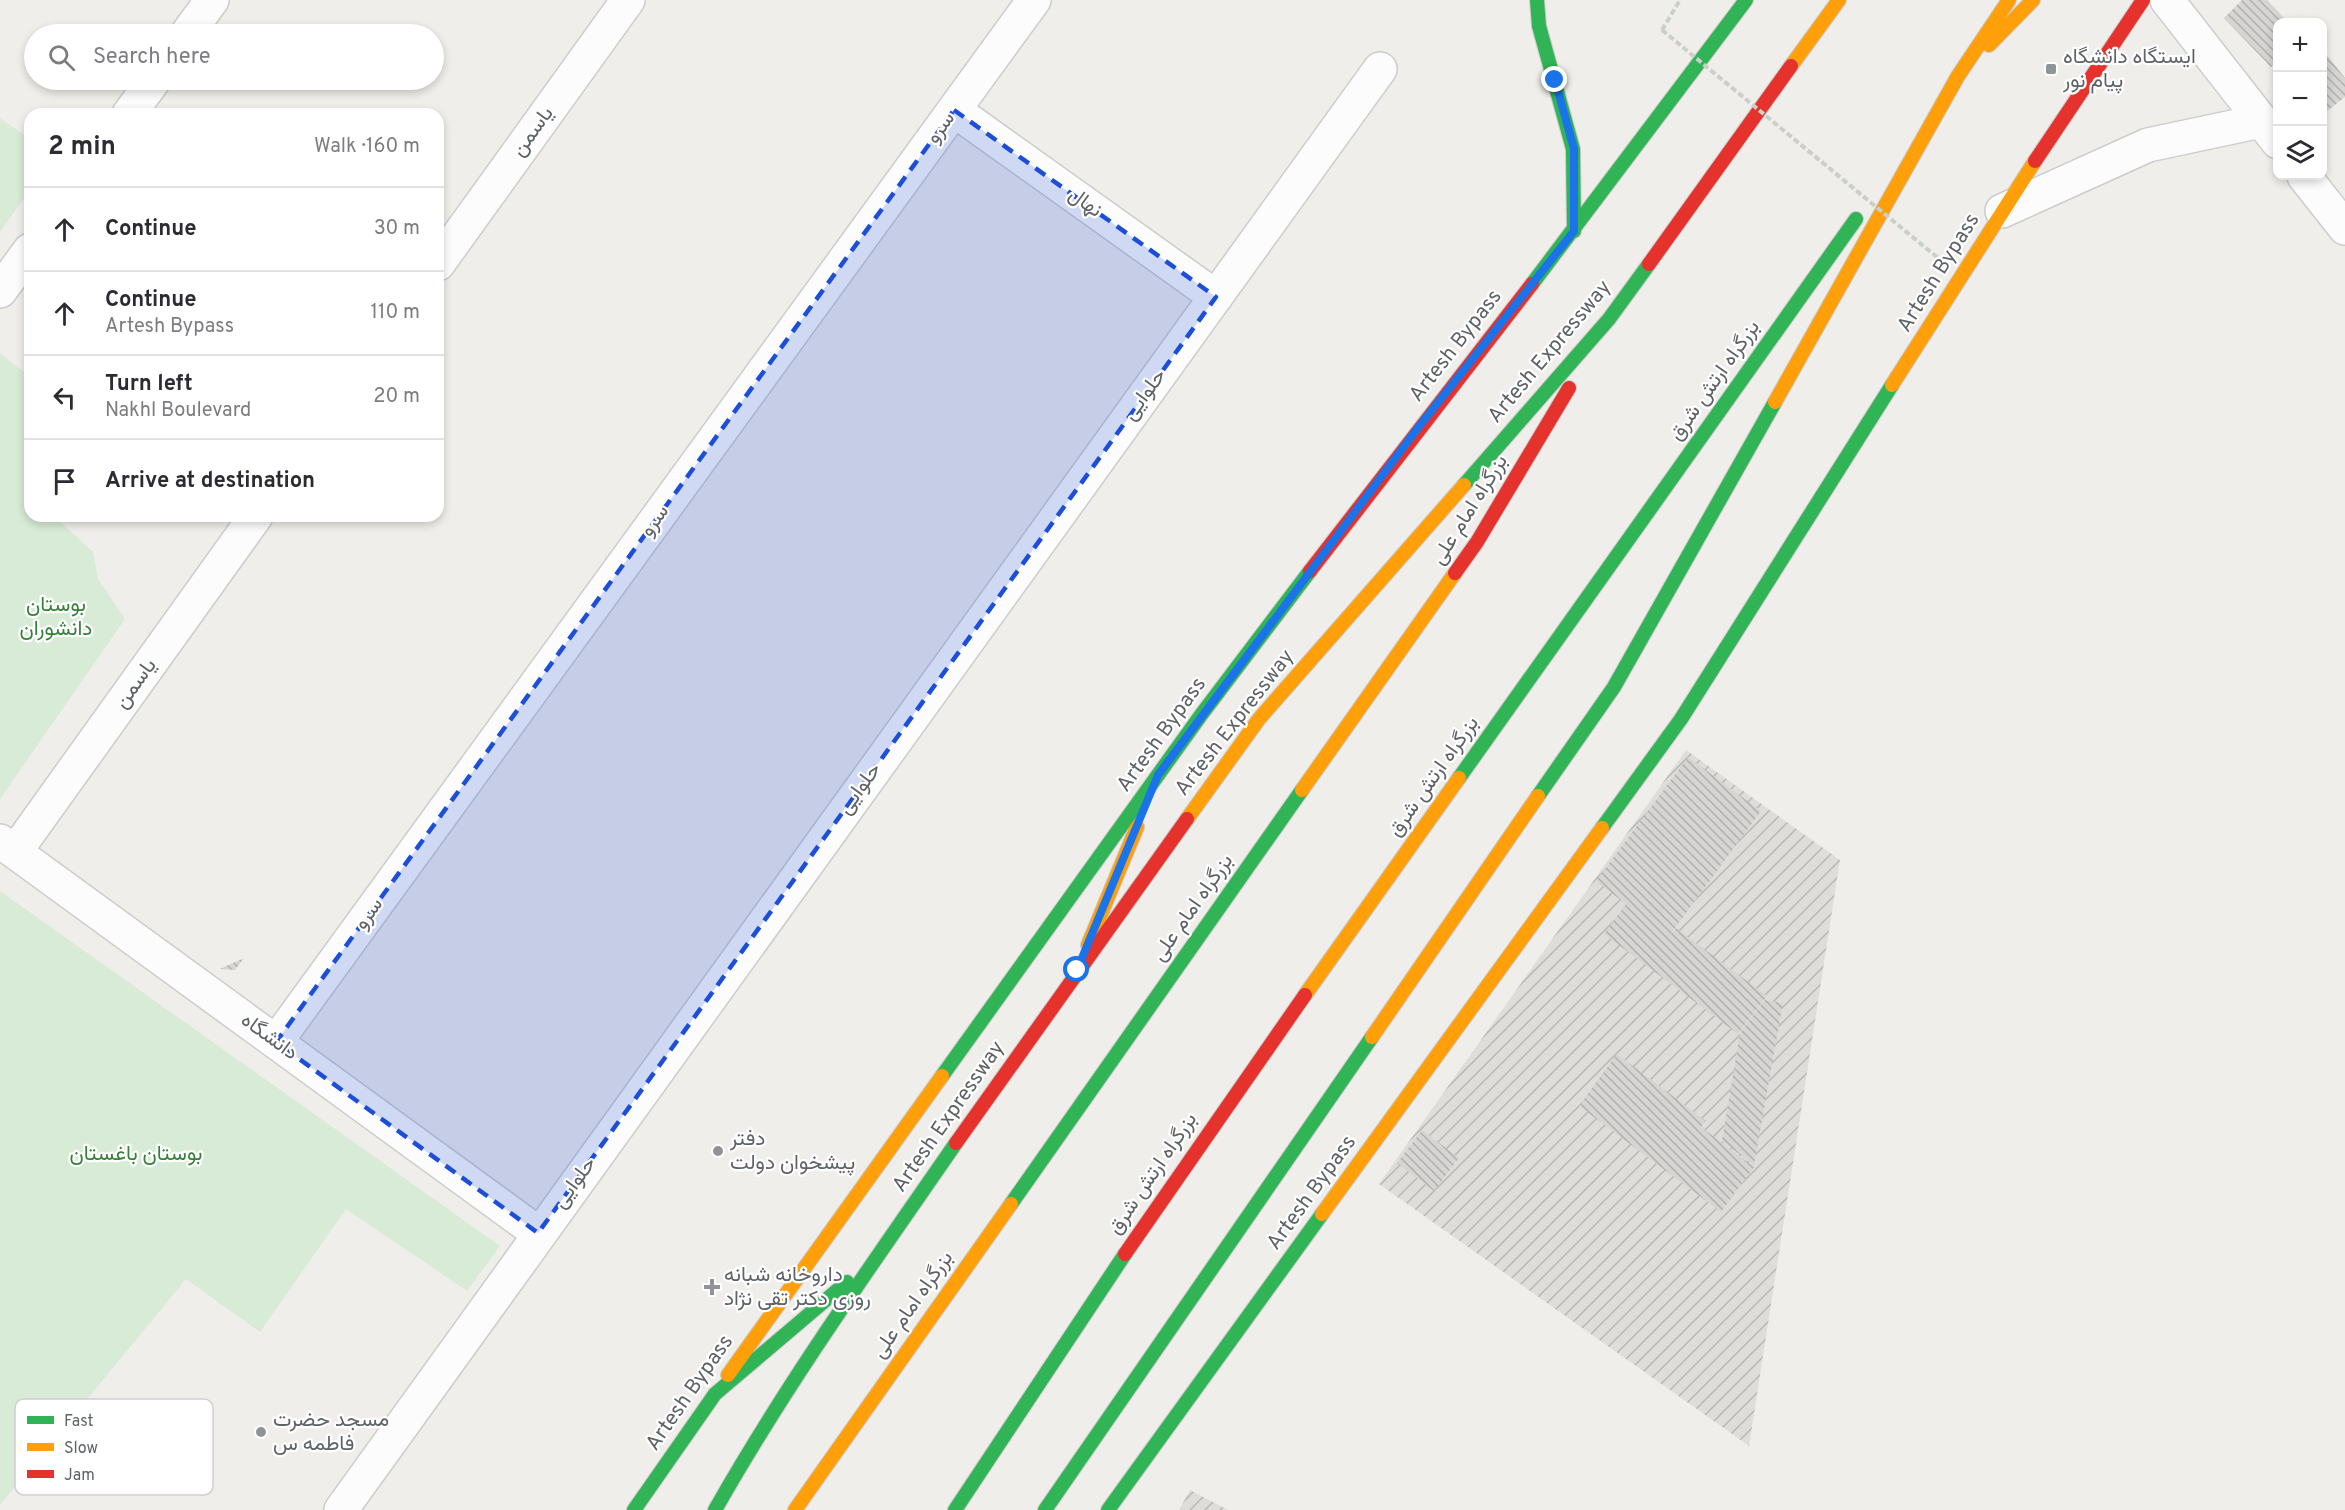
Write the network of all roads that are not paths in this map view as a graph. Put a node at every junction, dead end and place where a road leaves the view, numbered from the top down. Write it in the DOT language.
graph roads {
  1 [pos="212,0"];
  2 [pos="628,0"];
  3 [pos="1034,0"];
  4 [pos="1537,0"];
  5 [pos="1746,0"];
  6 [pos="1839,0"];
  7 [pos="2009,0"];
  8 [pos="2033,0"];
  9 [pos="2143,0"];
  10 [pos="2167,0"];
  11 [pos="194,24"];
  12 [pos="1380,69"];
  13 [pos="1958,76"];
  14 [pos="147,90"];
  15 [pos="133,108"];
  16 [pos="954,110"];
  17 [pos="2269,131"];
  18 [pos="2307,180"];
  19 [pos="1883,181"];
  20 [pos="1862,210"];
  21 [pos="2002,211"];
  22 [pos="2345,228"];
  23 [pos="1574,231"];
  24 [pos="444,256"];
  25 [pos="24,258"];
  26 [pos="0,291"];
  27 [pos="1216,297"];
  28 [pos="1609,319"];
  29 [pos="251,522"];
  30 [pos="1158,775"];
  31 [pos="8,846"];
  32 [pos="1077,970"];
  33 [pos="276,1042"];
  34 [pos="538,1233"];
  35 [pos="876,1258"];
  36 [pos="715,1394"];
  37 [pos="1148,1455"];
  38 [pos="341,1510"];
  39 [pos="634,1510"];
  40 [pos="715,1510"];
  41 [pos="795,1510"];
  42 [pos="955,1510"];
  43 [pos="1045,1510"];
  44 [pos="1108,1510"];
  45 [pos="1114,1510"];
  1 -- 11 [label="street"];
  2 -- 24 [label="street, یاسمن"];
  3 -- 16 [label="street, سرو"];
  4 -- 23 [label="main road"];
  5 -- 23 [label="main road, Artesh Bypass"];
  6 -- 28 [label="main road, Artesh Expressway"];
  7 -- 13 [label="main road"];
  8 -- 13 [label="main road"];
  9 -- 21 [label="main road, Artesh Bypass"];
  10 -- 17 [label="street"];
  12 -- 27 [label="street, حلوایی"];
  13 -- 19 [label="main road"];
  13 -- 43 [label="main road"];
  14 -- 15 [label="street"];
  16 -- 27 [label="street, نهال"];
  16 -- 33 [label="street, سرو"];
  17 -- 21 [label="street"];
  18 -- 22 [label="street"];
  20 -- 42 [label="main road, بزرگراه ارتش شرق"];
  21 -- 37 [label="main road, Artesh Bypass"];
  23 -- 30 [label="main road, Artesh Bypass"];
  25 -- 26 [label="street"];
  27 -- 34 [label="street, حلوایی"];
  28 -- 32 [label="main road, Artesh Expressway"];
  28 -- 41 [label="main road, بزرگراه امام علی"];
  29 -- 31 [label="street, یاسمن"];
  30 -- 32 [label="main road"];
  30 -- 36 [label="main road, Artesh Bypass"];
  31 -- 33 [label="street, دانشگاه"];
  32 -- 35 [label="main road, Artesh Expressway"];
  33 -- 34 [label="street, دانشگاه"];
  34 -- 38 [label="street, حلوایی"];
  35 -- 36 [label="main road"];
  35 -- 40 [label="main road, Artesh Expressway"];
  36 -- 39 [label="main road, Artesh Bypass"];
  37 -- 44 [label="main road, Artesh Bypass"];
  37 -- 45 [label="main road"];
}
